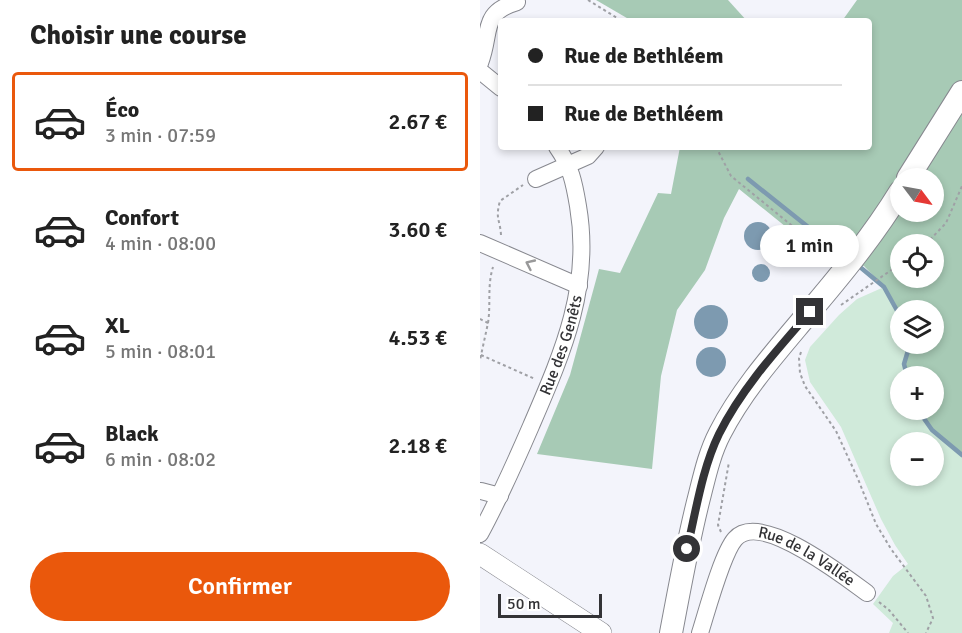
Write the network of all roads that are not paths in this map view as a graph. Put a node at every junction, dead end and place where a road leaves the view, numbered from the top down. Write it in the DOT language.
graph roads {
  1 [pos="517,2"];
  2 [pos="481,73"];
  3 [pos="498,86"];
  4 [pos="962,92"];
  5 [pos="559,150"];
  6 [pos="593,150"];
  7 [pos="569,163"];
  8 [pos="914,168"];
  9 [pos="536,179"];
  10 [pos="890,206"];
  11 [pos="480,243"];
  12 [pos="579,286"];
  13 [pos="481,491"];
  14 [pos="500,496"];
  15 [pos="480,534"];
  16 [pos="480,554"];
  17 [pos="867,593"];
  18 [pos="601,633"];
  19 [pos="671,633"];
  20 [pos="700,633"];
  1 -- 2 [label="street"];
  2 -- 3 [label="street"];
  4 -- 8 [label="main road"];
  5 -- 7 [label="street, Rue des Genêts"];
  6 -- 7 [label="street"];
  7 -- 9 [label="street"];
  7 -- 12 [label="street, Rue des Genêts"];
  10 -- 19 [label="main road"];
  12 -- 11 [label="street, one-way"];
  12 -- 14 [label="street, Rue des Genêts"];
  13 -- 14 [label="street"];
  14 -- 15 [label="street, Rue des Genêts"];
  16 -- 18 [label="street"];
  17 -- 20 [label="street, Rue de la Vallée"];
}
